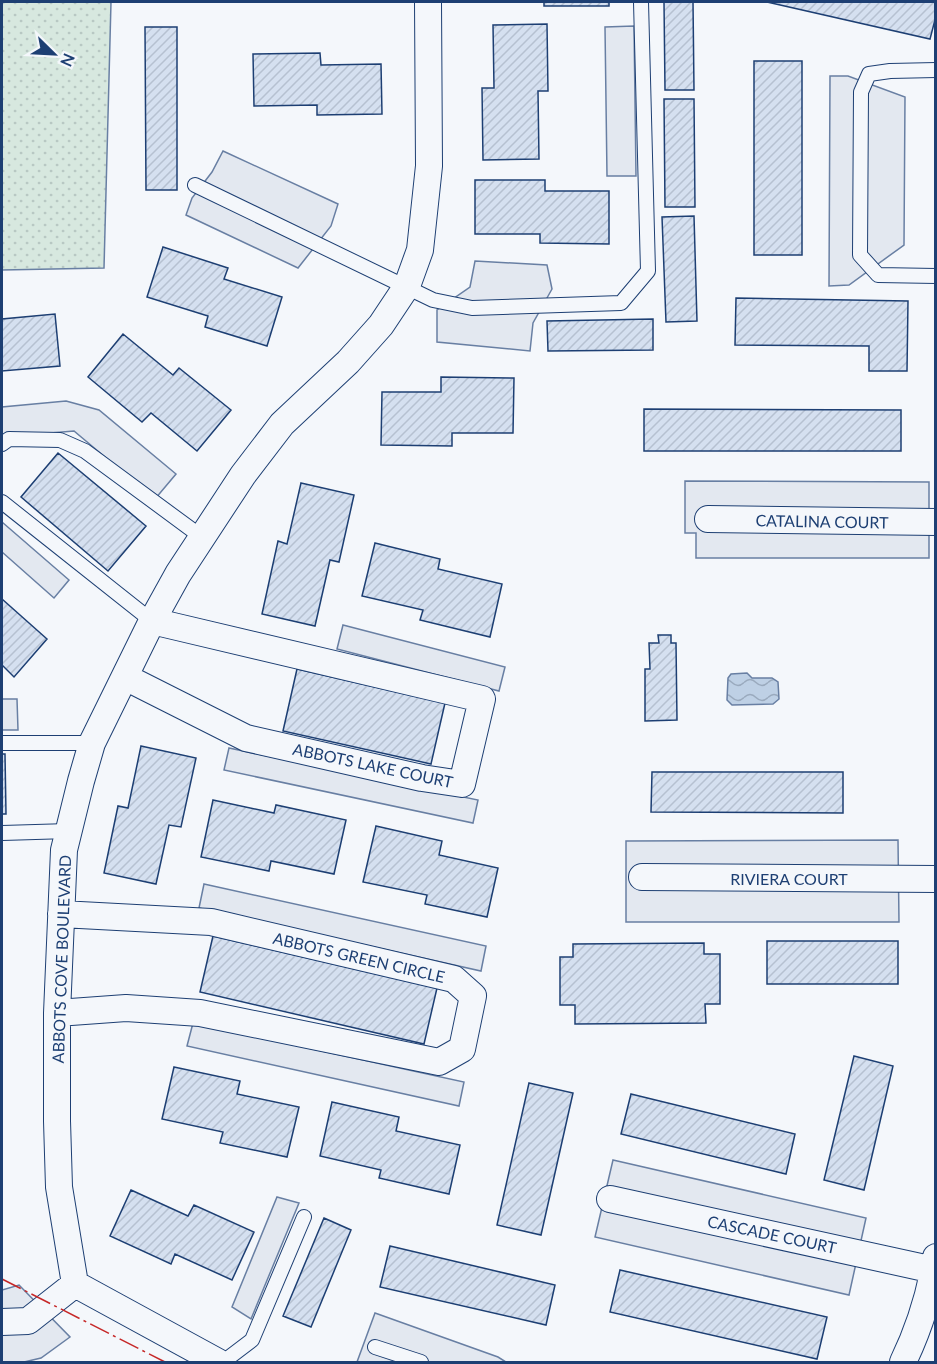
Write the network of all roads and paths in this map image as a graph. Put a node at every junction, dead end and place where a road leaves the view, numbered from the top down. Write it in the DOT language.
graph roads {
  1 [pos="428,2"];
  2 [pos="641,2"];
  3 [pos="936,70"];
  4 [pos="195,185"];
  5 [pos="936,276"];
  6 [pos="407,286"];
  7 [pos="2,444"];
  8 [pos="2,502"];
  9 [pos="708,519"];
  10 [pos="936,522"];
  11 [pos="203,538"];
  12 [pos="152,621"];
  13 [pos="125,677"];
  14 [pos="2,743"];
  15 [pos="92,743"];
  16 [pos="69,831"];
  17 [pos="2,833"];
  18 [pos="642,877"];
  19 [pos="936,879"];
  20 [pos="61,914"];
  21 [pos="57,1013"];
  22 [pos="610,1199"];
  23 [pos="304,1216"];
  24 [pos="935,1263"];
  25 [pos="75,1284"];
  26 [pos="2,1322"];
  27 [pos="375,1347"];
  28 [pos="218,1362"];
  29 [pos="223,1362"];
  30 [pos="421,1362"];
  31 [pos="903,1362"];
  1 -- 6 [label="street, ABBOTS COVE BOULEVARD"];
  2 -- 6 [label="lane"];
  3 -- 5 [label="lane"];
  4 -- 6 [label="lane"];
  6 -- 11 [label="street, ABBOTS COVE BOULEVARD"];
  7 -- 11 [label="lane"];
  8 -- 12 [label="lane"];
  9 -- 10 [label="street, CATALINA COURT"];
  11 -- 12 [label="street, ABBOTS COVE BOULEVARD"];
  12 -- 13 [label="street, ABBOTS COVE BOULEVARD"];
  12 -- 13 [label="street, ABBOTS LAKE COURT"];
  13 -- 15 [label="street, ABBOTS COVE BOULEVARD"];
  14 -- 15 [label="lane"];
  15 -- 16 [label="street, ABBOTS COVE BOULEVARD"];
  16 -- 17 [label="lane"];
  16 -- 20 [label="street, ABBOTS COVE BOULEVARD"];
  18 -- 19 [label="street, RIVIERA COURT"];
  20 -- 21 [label="street, ABBOTS COVE BOULEVARD"];
  20 -- 21 [label="street, ABBOTS GREEN CIRCLE"];
  21 -- 25 [label="street, ABBOTS COVE BOULEVARD"];
  22 -- 24 [label="street, CASCADE COURT"];
  23 -- 29 [label="lane"];
  24 -- 31 [label="street"];
  25 -- 26 [label="street"];
  25 -- 28 [label="street"];
  27 -- 30 [label="lane"];
}
